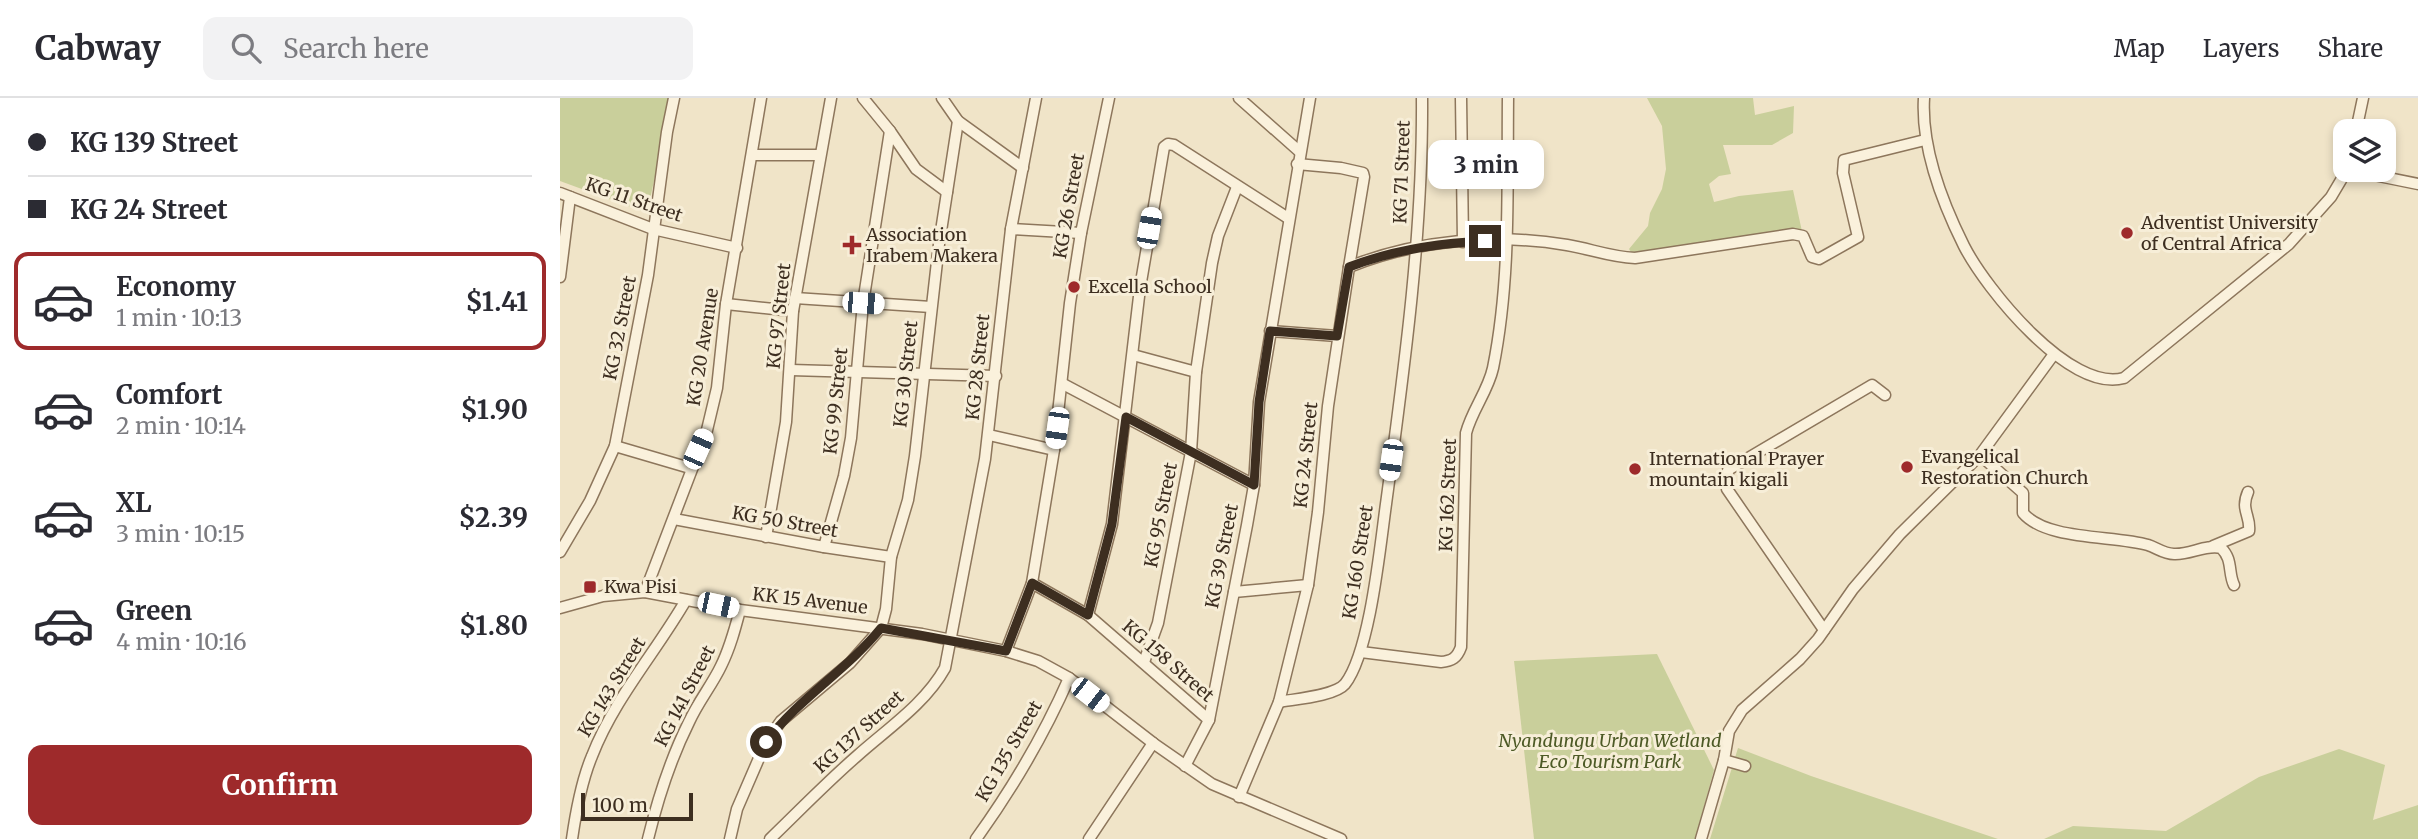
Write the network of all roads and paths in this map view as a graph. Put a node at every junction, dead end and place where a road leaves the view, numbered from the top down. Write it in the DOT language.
graph roads {
  1 [pos="674,98"];
  2 [pos="761,98"];
  3 [pos="831,98"];
  4 [pos="863,98"];
  5 [pos="942,98"];
  6 [pos="1036,98"];
  7 [pos="1110,98"];
  8 [pos="1239,98"];
  9 [pos="1310,98"];
  10 [pos="1422,98"];
  11 [pos="1461,98"];
  12 [pos="1508,98"];
  13 [pos="1924,98"];
  14 [pos="2363,98"];
  15 [pos="2359,119"];
  16 [pos="958,121"];
  17 [pos="890,131"];
  18 [pos="1925,140"];
  19 [pos="1300,152"];
  20 [pos="752,155"];
  21 [pos="820,155"];
  22 [pos="1297,164"];
  23 [pos="1023,168"];
  24 [pos="2396,180"];
  25 [pos="2341,182"];
  26 [pos="2418,184"];
  27 [pos="1237,187"];
  28 [pos="947,192"];
  29 [pos="565,195"];
  30 [pos="1288,218"];
  31 [pos="653,229"];
  32 [pos="1011,229"];
  33 [pos="1081,233"];
  34 [pos="1508,241"];
  35 [pos="1463,242"];
  36 [pos="1417,247"];
  37 [pos="737,248"];
  38 [pos="1349,267"];
  39 [pos="560,277"];
  40 [pos="795,298"];
  41 [pos="863,303"];
  42 [pos="726,304"];
  43 [pos="931,307"];
  44 [pos="793,311"];
  45 [pos="1270,331"];
  46 [pos="1337,336"];
  47 [pos="2054,354"];
  48 [pos="1133,355"];
  49 [pos="791,370"];
  50 [pos="858,371"];
  51 [pos="1196,372"];
  52 [pos="926,373"];
  53 [pos="996,376"];
  54 [pos="1063,384"];
  55 [pos="1885,395"];
  56 [pos="1126,417"];
  57 [pos="989,435"];
  58 [pos="615,446"];
  59 [pos="1054,450"];
  60 [pos="1191,452"];
  61 [pos="1980,455"];
  62 [pos="690,468"];
  63 [pos="1254,485"];
  64 [pos="2248,492"];
  65 [pos="674,519"];
  66 [pos="766,537"];
  67 [pos="2233,537"];
  68 [pos="2213,546"];
  69 [pos="824,547"];
  70 [pos="560,552"];
  71 [pos="2225,552"];
  72 [pos="891,557"];
  73 [pos="1032,583"];
  74 [pos="1308,585"];
  75 [pos="2234,585"];
  76 [pos="645,592"];
  77 [pos="1234,592"];
  78 [pos="687,600"];
  79 [pos="560,608"];
  80 [pos="740,610"];
  81 [pos="1088,615"];
  82 [pos="881,628"];
  83 [pos="1824,630"];
  84 [pos="951,640"];
  85 [pos="1006,651"];
  86 [pos="1361,652"];
  87 [pos="1144,662"];
  88 [pos="1069,678"];
  89 [pos="1279,702"];
  90 [pos="1209,720"];
  91 [pos="1153,743"];
  92 [pos="1724,760"];
  93 [pos="1185,766"];
  94 [pos="1745,766"];
  95 [pos="1239,797"];
  96 [pos="560,837"];
  97 [pos="571,839"];
  98 [pos="648,839"];
  99 [pos="730,839"];
  100 [pos="770,839"];
  101 [pos="976,839"];
  102 [pos="1089,839"];
  103 [pos="1341,839"];
  104 [pos="1702,839"];
  1 -- 31 [label="street, KG 32 Street"];
  2 -- 20 [label="street, KG 20 Avenue"];
  3 -- 21 [label="street, KG 97 Street"];
  4 -- 17 [label="street"];
  5 -- 16 [label="street"];
  6 -- 23 [label="street, KG 28 Street"];
  7 -- 33 [label="street, KG 26 Street"];
  8 -- 19 [label="street"];
  9 -- 19 [label="street, KG 39 Street"];
  10 -- 36 [label="street, KG 71 Street"];
  11 -- 35 [label="street"];
  12 -- 34 [label="street"];
  13 -- 18 [label="street"];
  14 -- 15 [label="street"];
  16 -- 23 [label="street"];
  16 -- 28 [label="street, KG 30 Street"];
  17 -- 28 [label="street"];
  17 -- 41 [label="street, KG 99 Street"];
  18 -- 34 [label="street"];
  18 -- 47 [label="street"];
  19 -- 22 [label="street, KG 39 Street"];
  20 -- 21 [label="street"];
  20 -- 37 [label="street, KG 20 Avenue"];
  21 -- 40 [label="street, KG 97 Street"];
  22 -- 30 [label="street, KG 39 Street"];
  22 -- 38 [label="street, KG 24 Street"];
  23 -- 32 [label="street, KG 28 Street"];
  24 -- 26 [label="street"];
  25 -- 47 [label="street"];
  27 -- 30 [label="street"];
  27 -- 48 [label="street"];
  27 -- 51 [label="street, KG 95 Street"];
  28 -- 43 [label="street, KG 30 Street"];
  29 -- 31 [label="street, KG 11 Street"];
  29 -- 39 [label="street"];
  30 -- 45 [label="street, KG 39 Street"];
  31 -- 37 [label="street, KG 11 Street"];
  31 -- 58 [label="street, KG 32 Street"];
  32 -- 33 [label="street"];
  32 -- 53 [label="street, KG 28 Street"];
  33 -- 54 [label="street, KG 26 Street"];
  34 -- 35 [label="street"];
  34 -- 86 [label="street, KG 162 Street"];
  35 -- 36 [label="street"];
  36 -- 38 [label="street"];
  36 -- 86 [label="street, KG 160 Street"];
  37 -- 42 [label="street, KG 20 Avenue"];
  38 -- 46 [label="street, KG 24 Street"];
  40 -- 41 [label="street"];
  40 -- 44 [label="street, KG 97 Street"];
  41 -- 43 [label="street"];
  41 -- 50 [label="street, KG 99 Street"];
  42 -- 44 [label="street"];
  42 -- 62 [label="street, KG 20 Avenue"];
  43 -- 52 [label="street, KG 30 Street"];
  44 -- 49 [label="street, KG 97 Street"];
  45 -- 46 [label="street"];
  45 -- 63 [label="street, KG 39 Street"];
  46 -- 74 [label="street, KG 24 Street"];
  47 -- 61 [label="street"];
  48 -- 51 [label="street"];
  48 -- 56 [label="street"];
  49 -- 50 [label="street"];
  49 -- 66 [label="street, KG 97 Street"];
  50 -- 52 [label="street"];
  50 -- 69 [label="street, KG 99 Street"];
  51 -- 60 [label="street, KG 95 Street"];
  52 -- 53 [label="street"];
  52 -- 72 [label="street, KG 30 Street"];
  53 -- 57 [label="street, KG 28 Street"];
  54 -- 56 [label="street"];
  54 -- 59 [label="street, KG 26 Street"];
  55 -- 83 [label="street"];
  56 -- 60 [label="street"];
  56 -- 81 [label="street"];
  57 -- 59 [label="street"];
  57 -- 84 [label="street, KG 28 Street"];
  58 -- 62 [label="street"];
  58 -- 70 [label="street, KG 32 Street"];
  59 -- 73 [label="street, KG 26 Street"];
  60 -- 63 [label="street"];
  60 -- 87 [label="street, KG 95 Street"];
  61 -- 68 [label="street"];
  61 -- 83 [label="street"];
  62 -- 65 [label="street, KG 20 Avenue"];
  63 -- 77 [label="street, KG 39 Street"];
  64 -- 67 [label="street"];
  65 -- 66 [label="street, KG 50 Street"];
  65 -- 76 [label="street, KG 20 Avenue"];
  66 -- 69 [label="street, KG 50 Street"];
  67 -- 68 [label="street"];
  67 -- 71 [label="street"];
  68 -- 71 [label="street"];
  69 -- 72 [label="street, KG 50 Street"];
  71 -- 75 [label="street"];
  72 -- 82 [label="street, KG 30 Street"];
  73 -- 81 [label="street, KG 158 Street"];
  73 -- 85 [label="street, KG 26 Street"];
  74 -- 77 [label="street"];
  74 -- 89 [label="street, KG 24 Street"];
  76 -- 78 [label="street, KK 15 Avenue"];
  76 -- 79 [label="street, KK 15 Avenue"];
  77 -- 90 [label="street, KG 39 Street"];
  78 -- 80 [label="street, KK 15 Avenue"];
  78 -- 97 [label="street, KG 143 Street"];
  80 -- 82 [label="street, KK 15 Avenue"];
  80 -- 98 [label="street, KG 141 Street"];
  81 -- 87 [label="street, KG 158 Street"];
  82 -- 84 [label="street, KK 15 Avenue"];
  82 -- 99 [label="street"];
  83 -- 92 [label="street"];
  84 -- 85 [label="street, KK 15 Avenue"];
  84 -- 100 [label="street, KG 137 Street"];
  85 -- 88 [label="street, KK 15 Avenue"];
  86 -- 89 [label="street, KG 160 Street"];
  87 -- 90 [label="street, KG 158 Street"];
  88 -- 91 [label="street, KK 15 Avenue"];
  88 -- 101 [label="street, KG 135 Street"];
  89 -- 95 [label="street, KG 24 Street"];
  90 -- 93 [label="street, KG 39 Street"];
  91 -- 93 [label="street, KK 15 Avenue"];
  91 -- 102 [label="street"];
  92 -- 94 [label="street"];
  92 -- 104 [label="street"];
  93 -- 95 [label="street, KK 15 Avenue"];
  95 -- 103 [label="street, KK 15 Avenue"];
  96 -- 97 [label="street"];
}
